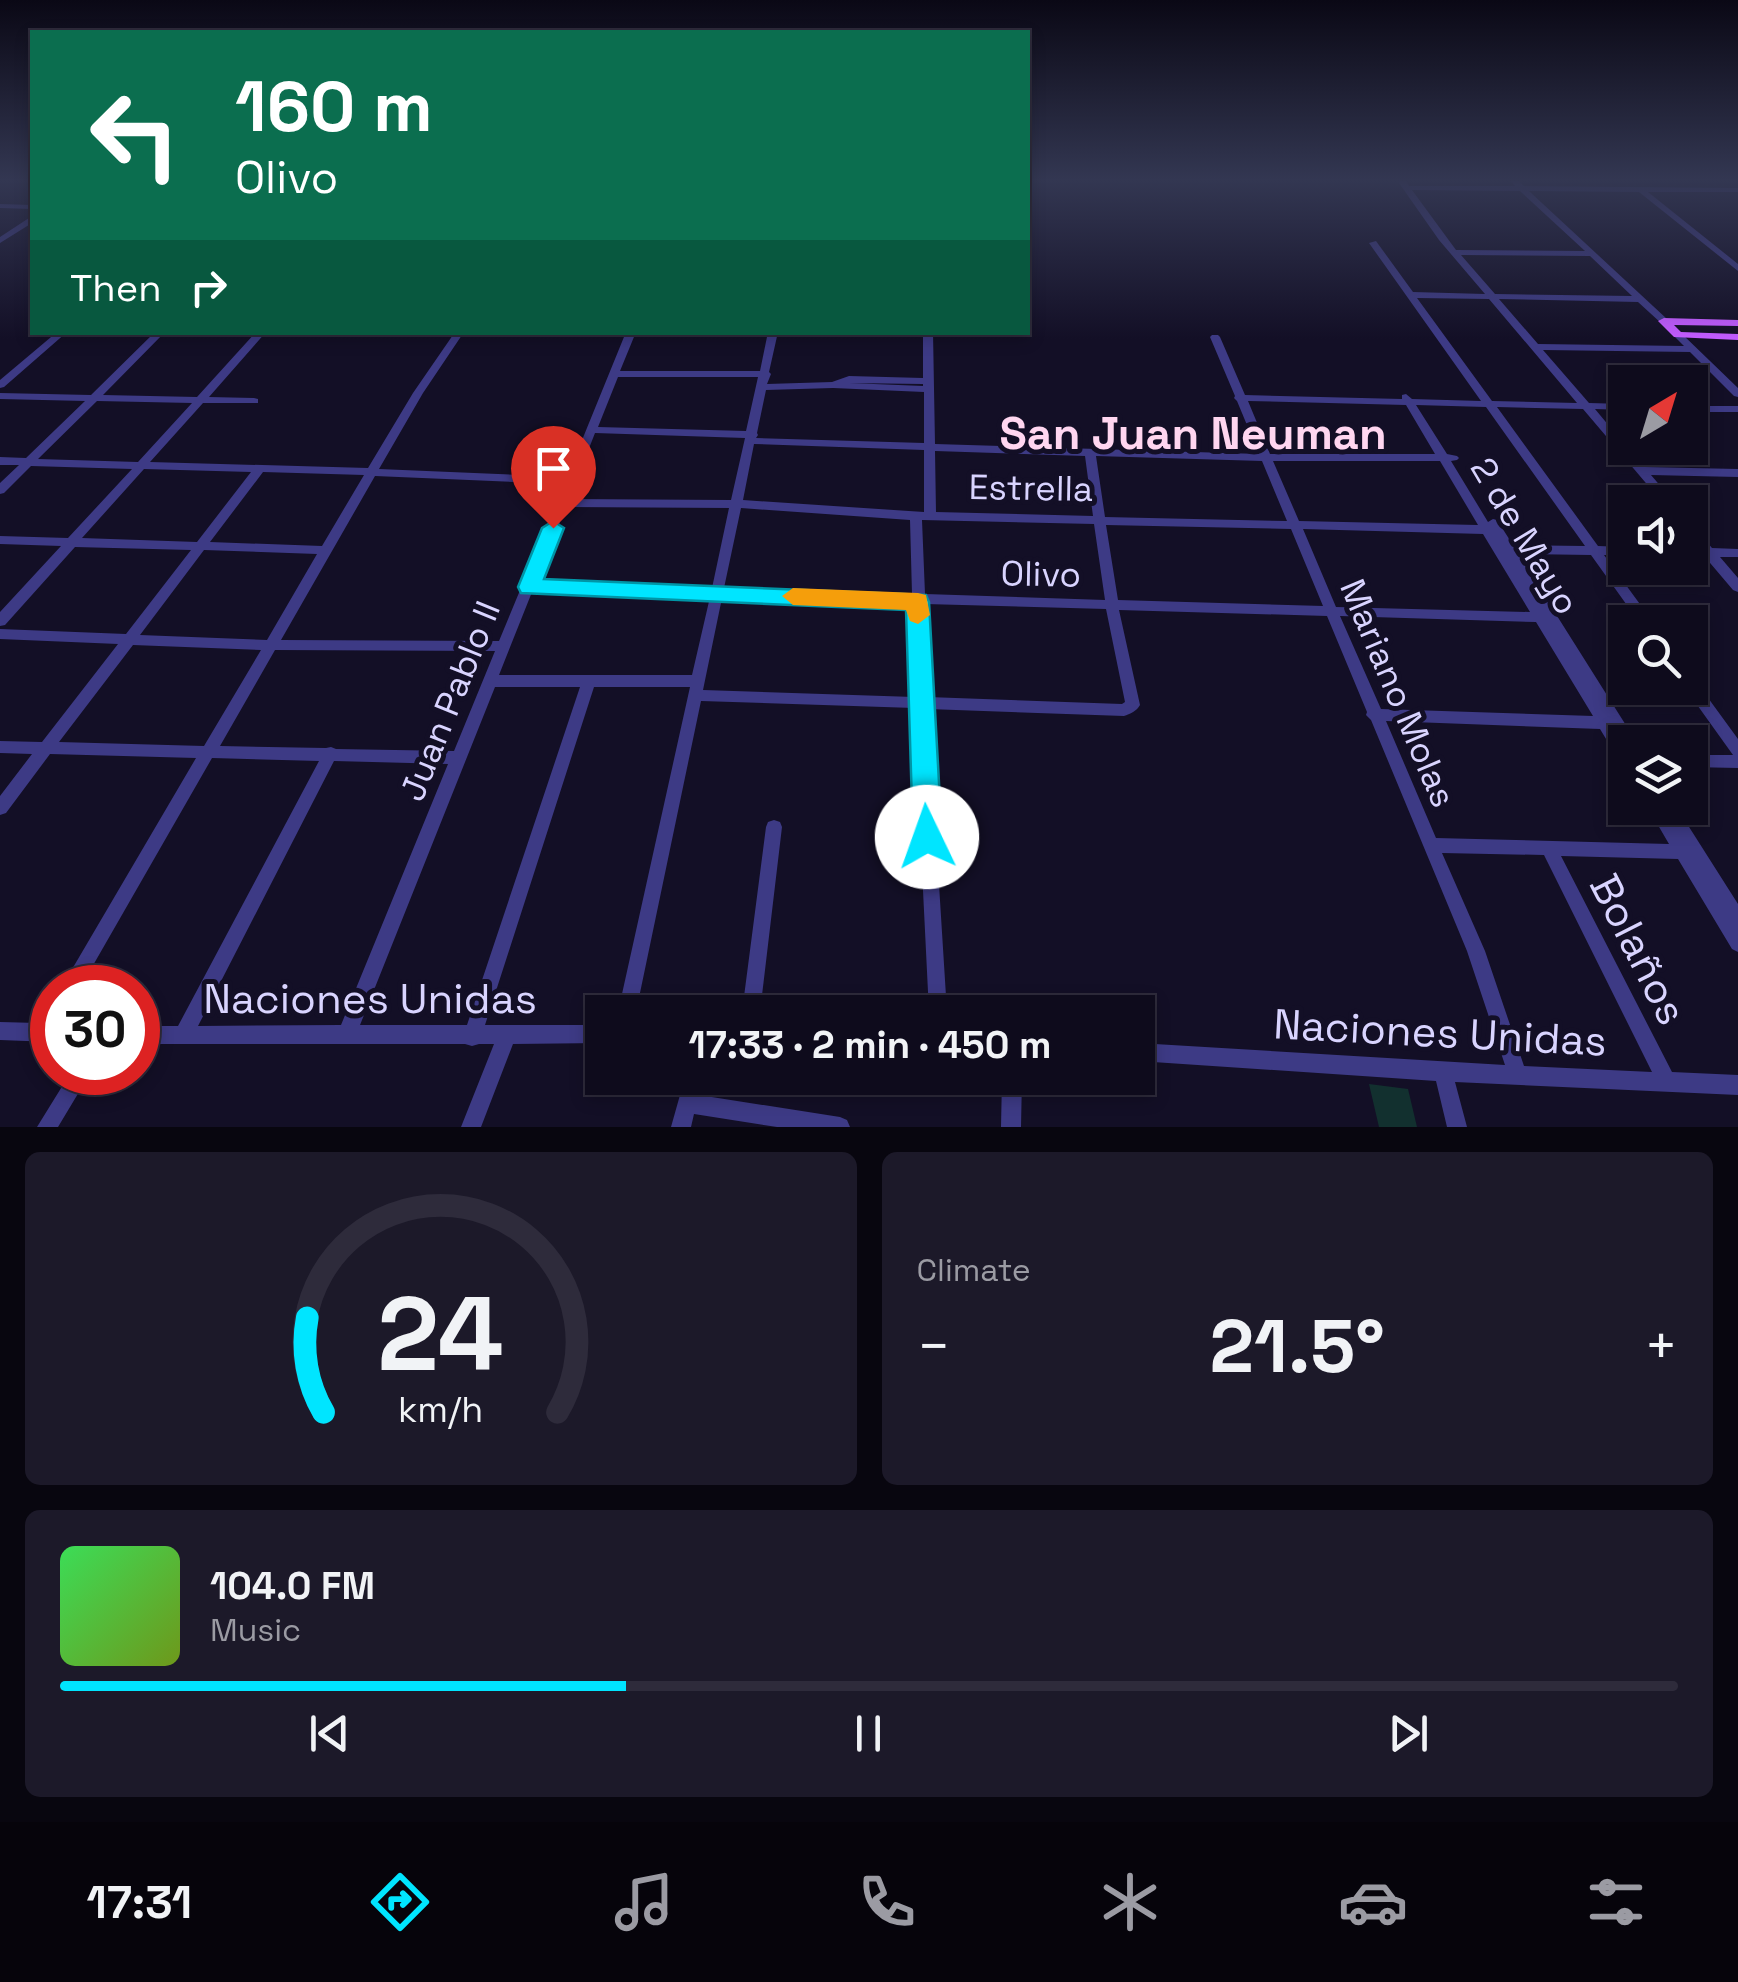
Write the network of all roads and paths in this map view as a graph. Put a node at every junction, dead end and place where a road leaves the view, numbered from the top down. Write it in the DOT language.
graph roads {
  1 [pos="1439,234"];
  2 [pos="1571,234"];
  3 [pos="1695,234"];
  4 [pos="1373,243"];
  5 [pos="1454,252"];
  6 [pos="1593,254"];
  7 [pos="1738,268"];
  8 [pos="1409,295"];
  9 [pos="1492,296"];
  10 [pos="1640,299"];
  11 [pos="1664,321"];
  12 [pos="1738,323"];
  13 [pos="60,335"];
  14 [pos="158,335"];
  15 [pos="259,335"];
  16 [pos="458,335"];
  17 [pos="630,335"];
  18 [pos="772,335"];
  19 [pos="928,335"];
  20 [pos="1678,335"];
  21 [pos="1738,336"];
  22 [pos="1215,337"];
  23 [pos="1535,346"];
  24 [pos="1692,349"];
  25 [pos="614,374"];
  26 [pos="764,380"];
  27 [pos="0,385"];
  28 [pos="928,385"];
  29 [pos="1738,394"];
  30 [pos="0,396"];
  31 [pos="94,398"];
  32 [pos="1238,398"];
  33 [pos="200,400"];
  34 [pos="1410,400"];
  35 [pos="254,401"];
  36 [pos="1486,401"];
  37 [pos="1584,404"];
  38 [pos="1608,404"];
  39 [pos="1708,406"];
  40 [pos="1738,407"];
  41 [pos="594,430"];
  42 [pos="753,438"];
  43 [pos="929,448"];
  44 [pos="1090,452"];
  45 [pos="1263,456"];
  46 [pos="1448,458"];
  47 [pos="0,460"];
  48 [pos="30,462"];
  49 [pos="139,466"];
  50 [pos="259,470"];
  51 [pos="374,470"];
  52 [pos="1642,471"];
  53 [pos="1738,474"];
  54 [pos="572,481"];
  55 [pos="1654,485"];
  56 [pos="0,490"];
  57 [pos="564,503"];
  58 [pos="737,504"];
  59 [pos="923,516"];
  60 [pos="1098,520"];
  61 [pos="1293,524"];
  62 [pos="1492,530"];
  63 [pos="0,540"];
  64 [pos="72,542"];
  65 [pos="202,546"];
  66 [pos="1504,549"];
  67 [pos="328,550"];
  68 [pos="1594,550"];
  69 [pos="1608,550"];
  70 [pos="1708,552"];
  71 [pos="1738,553"];
  72 [pos="529,587"];
  73 [pos="1738,587"];
  74 [pos="719,593"];
  75 [pos="918,602"];
  76 [pos="1634,605"];
  77 [pos="1112,606"];
  78 [pos="1329,612"];
  79 [pos="1546,617"];
  80 [pos="0,620"];
  81 [pos="0,634"];
  82 [pos="131,639"];
  83 [pos="272,645"];
  84 [pos="505,646"];
  85 [pos="492,680"];
  86 [pos="589,681"];
  87 [pos="697,688"];
  88 [pos="921,705"];
  89 [pos="1705,705"];
  90 [pos="1373,715"];
  91 [pos="1611,723"];
  92 [pos="0,747"];
  93 [pos="45,749"];
  94 [pos="1738,751"];
  95 [pos="330,752"];
  96 [pos="207,755"];
  97 [pos="459,758"];
  98 [pos="1708,761"];
  99 [pos="1738,762"];
  100 [pos="0,808"];
  101 [pos="1669,825"];
  102 [pos="1677,825"];
  103 [pos="774,826"];
  104 [pos="1431,846"];
  105 [pos="1549,848"];
  106 [pos="1690,852"];
  107 [pos="1736,930"];
  108 [pos="84,965"];
  109 [pos="631,995"];
  110 [pos="753,995"];
  111 [pos="937,995"];
  112 [pos="30,1029"];
  113 [pos="0,1031"];
  114 [pos="160,1035"];
  115 [pos="184,1035"];
  116 [pos="585,1035"];
  117 [pos="346,1036"];
  118 [pos="472,1037"];
  119 [pos="506,1037"];
  120 [pos="1155,1053"];
  121 [pos="1443,1072"];
  122 [pos="1518,1076"];
  123 [pos="1667,1082"];
  124 [pos="1738,1085"];
  125 [pos="67,1095"];
  126 [pos="686,1095"];
  127 [pos="714,1095"];
  128 [pos="1012,1095"];
  129 [pos="47,1127"];
  130 [pos="471,1127"];
  131 [pos="681,1127"];
  132 [pos="840,1127"];
  133 [pos="1011,1127"];
  134 [pos="1457,1127"];
  1 -- 5 [label="street"];
  2 -- 6 [label="street"];
  3 -- 7 [label="street"];
  4 -- 8 [label="street"];
  5 -- 6 [label="street"];
  5 -- 9 [label="street"];
  6 -- 10 [label="street"];
  8 -- 9 [label="street"];
  8 -- 36 [label="street"];
  9 -- 10 [label="street"];
  9 -- 23 [label="street"];
  10 -- 11 [label="street"];
  11 -- 12 [label="main road"];
  11 -- 20 [label="main road"];
  13 -- 27 [label="street"];
  14 -- 31 [label="street"];
  15 -- 33 [label="street"];
  16 -- 51 [label="street"];
  17 -- 25 [label="street, Juan Pablo II"];
  18 -- 26 [label="street"];
  19 -- 28 [label="street"];
  20 -- 21 [label="main road"];
  20 -- 24 [label="street"];
  22 -- 32 [label="street, Mariano Molas"];
  23 -- 24 [label="street"];
  23 -- 37 [label="street"];
  24 -- 29 [label="street"];
  25 -- 26 [label="street"];
  25 -- 41 [label="street, Juan Pablo II"];
  26 -- 28 [label="street"];
  26 -- 42 [label="street"];
  28 -- 43 [label="street"];
  30 -- 31 [label="street"];
  31 -- 33 [label="street"];
  31 -- 48 [label="street"];
  32 -- 34 [label="street"];
  32 -- 45 [label="street, Mariano Molas"];
  33 -- 35 [label="street"];
  33 -- 49 [label="street"];
  34 -- 36 [label="street"];
  34 -- 46 [label="street, 2 de Mayo"];
  36 -- 37 [label="street"];
  36 -- 68 [label="street"];
  37 -- 38 [label="street"];
  37 -- 52 [label="street"];
  39 -- 40 [label="street"];
  41 -- 42 [label="street"];
  41 -- 54 [label="street, Juan Pablo II"];
  42 -- 43 [label="street"];
  42 -- 58 [label="street"];
  43 -- 44 [label="street"];
  43 -- 59 [label="street"];
  44 -- 45 [label="street"];
  44 -- 60 [label="street"];
  45 -- 46 [label="street"];
  45 -- 61 [label="street, Mariano Molas"];
  46 -- 62 [label="street, 2 de Mayo"];
  47 -- 48 [label="street"];
  48 -- 49 [label="street"];
  48 -- 56 [label="street"];
  49 -- 50 [label="street"];
  49 -- 64 [label="street"];
  50 -- 51 [label="street"];
  50 -- 65 [label="street"];
  51 -- 54 [label="street"];
  51 -- 67 [label="street"];
  52 -- 53 [label="street"];
  52 -- 55 [label="street"];
  54 -- 57 [label="street, Juan Pablo II"];
  57 -- 58 [label="street, Estrella"];
  57 -- 72 [label="street, Juan Pablo II"];
  58 -- 59 [label="street, Estrella"];
  58 -- 74 [label="street"];
  59 -- 60 [label="street, Estrella"];
  59 -- 75 [label="street"];
  60 -- 61 [label="street, Estrella"];
  60 -- 77 [label="street"];
  61 -- 62 [label="street, Estrella"];
  61 -- 78 [label="street, Mariano Molas"];
  62 -- 66 [label="street, 2 de Mayo"];
  63 -- 64 [label="street"];
  64 -- 65 [label="street"];
  64 -- 80 [label="street"];
  65 -- 67 [label="street"];
  65 -- 82 [label="street"];
  66 -- 68 [label="street"];
  66 -- 79 [label="street, 2 de Mayo"];
  67 -- 83 [label="street"];
  68 -- 69 [label="street"];
  68 -- 76 [label="street"];
  70 -- 71 [label="street"];
  70 -- 73 [label="street"];
  72 -- 74 [label="street, Olivo"];
  72 -- 84 [label="street, Juan Pablo II"];
  74 -- 75 [label="street, Olivo"];
  74 -- 87 [label="street"];
  75 -- 77 [label="street, Olivo"];
  75 -- 88 [label="street"];
  77 -- 78 [label="street, Olivo"];
  77 -- 88 [label="street"];
  78 -- 79 [label="street, Olivo"];
  78 -- 90 [label="street, Mariano Molas"];
  79 -- 91 [label="street, 2 de Mayo"];
  81 -- 82 [label="street"];
  82 -- 83 [label="street"];
  82 -- 93 [label="street"];
  83 -- 84 [label="street"];
  83 -- 96 [label="street"];
  84 -- 85 [label="street, Juan Pablo II"];
  85 -- 86 [label="street"];
  85 -- 97 [label="street, Juan Pablo II"];
  86 -- 87 [label="street"];
  86 -- 118 [label="street"];
  87 -- 88 [label="street"];
  87 -- 109 [label="street"];
  88 -- 111 [label="street"];
  89 -- 94 [label="street"];
  90 -- 91 [label="street"];
  90 -- 104 [label="street, Mariano Molas"];
  92 -- 93 [label="street"];
  93 -- 96 [label="street"];
  93 -- 100 [label="street"];
  95 -- 96 [label="street"];
  95 -- 97 [label="street"];
  95 -- 115 [label="street"];
  96 -- 108 [label="street"];
  97 -- 117 [label="street, Juan Pablo II"];
  98 -- 99 [label="street"];
  101 -- 106 [label="street"];
  102 -- 106 [label="street"];
  103 -- 110 [label="street"];
  104 -- 105 [label="street"];
  104 -- 122 [label="street, Mariano Molas"];
  105 -- 106 [label="street"];
  105 -- 123 [label="street, Bolaños"];
  106 -- 107 [label="street"];
  112 -- 113 [label="street"];
  114 -- 115 [label="street, Naciones Unidas"];
  115 -- 117 [label="street, Naciones Unidas"];
  116 -- 119 [label="street, Naciones Unidas"];
  117 -- 118 [label="street, Naciones Unidas"];
  118 -- 119 [label="street, Naciones Unidas"];
  119 -- 130 [label="street"];
  120 -- 121 [label="street, Naciones Unidas"];
  121 -- 122 [label="street, Naciones Unidas"];
  121 -- 134 [label="street"];
  122 -- 123 [label="street, Naciones Unidas"];
  123 -- 124 [label="street, Naciones Unidas"];
  125 -- 129 [label="street"];
  126 -- 131 [label="street"];
  127 -- 132 [label="street"];
  128 -- 133 [label="street"];
}
